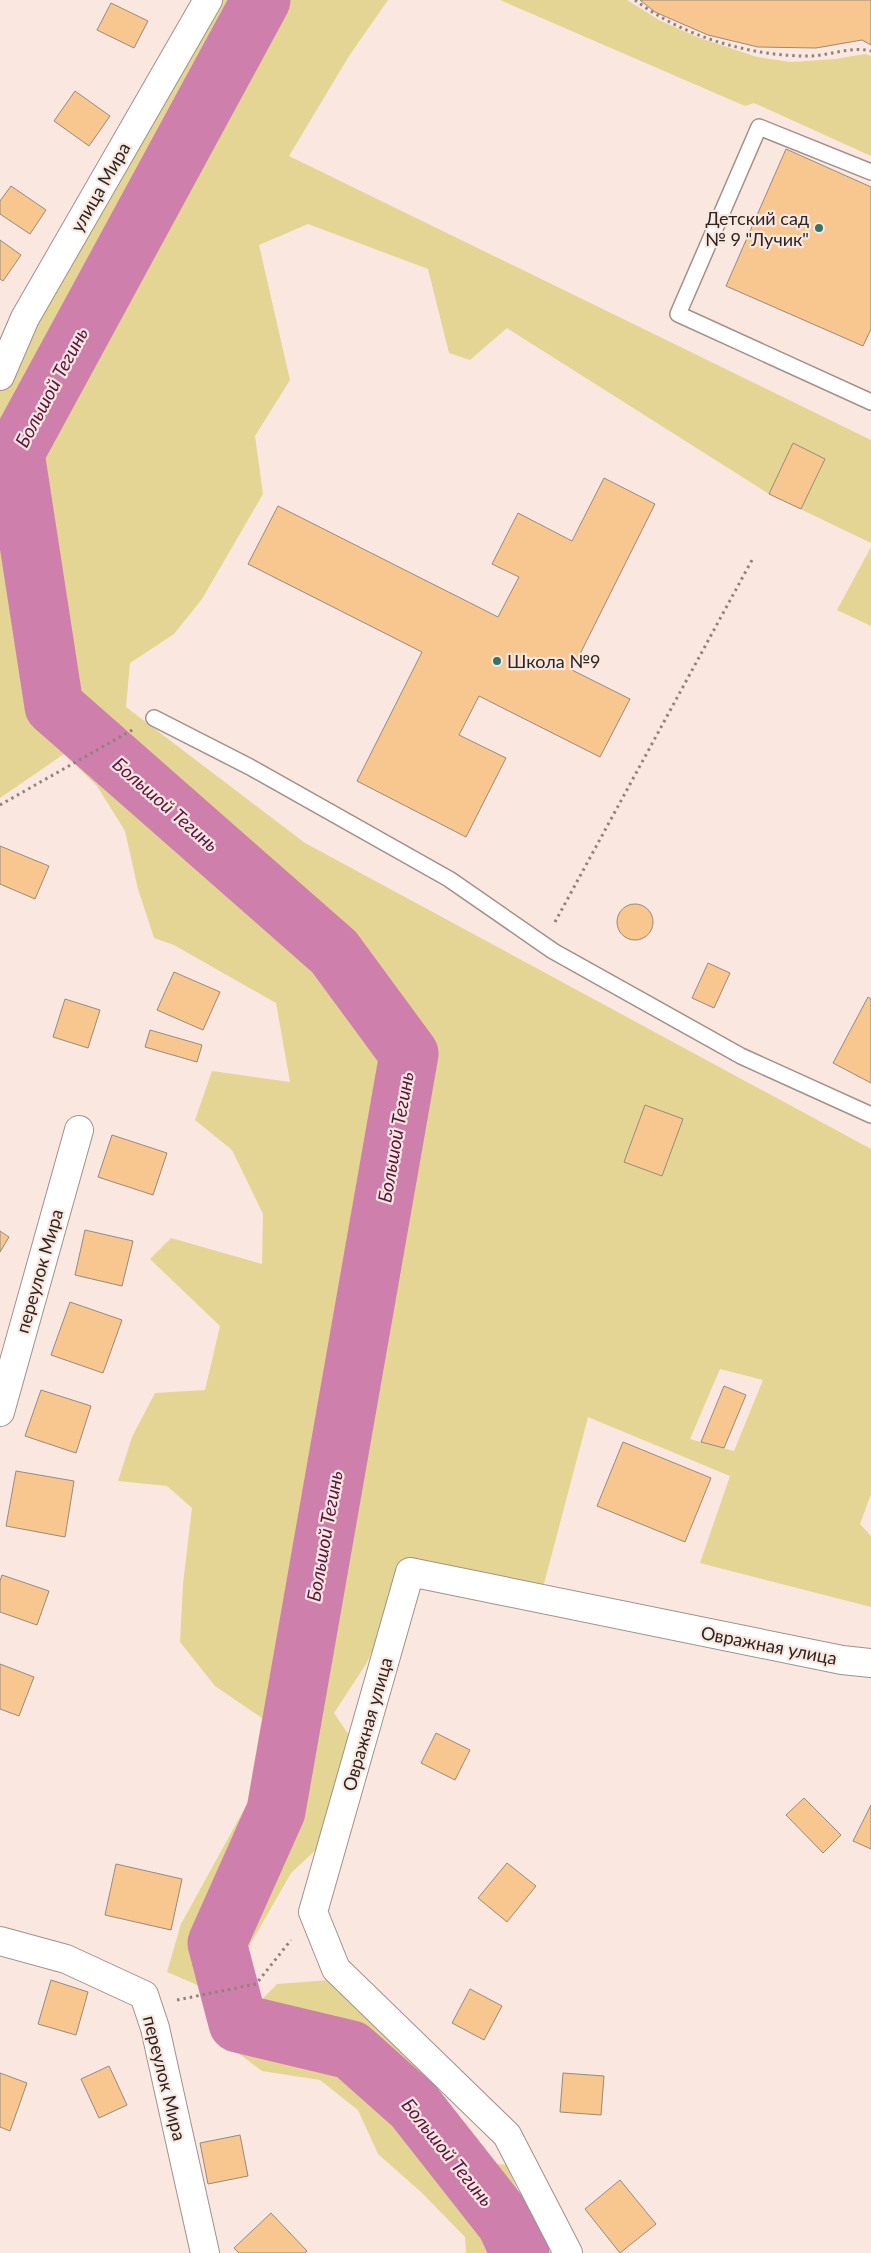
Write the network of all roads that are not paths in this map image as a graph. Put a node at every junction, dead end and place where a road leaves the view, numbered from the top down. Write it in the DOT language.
graph roads {
  1 [pos="208,0"];
  2 [pos="871,172"];
  3 [pos="0,376"];
  4 [pos="871,402"];
  5 [pos="154,718"];
  6 [pos="871,1115"];
  7 [pos="79,1130"];
  8 [pos="0,1412"];
  9 [pos="871,1663"];
  10 [pos="0,1941"];
  11 [pos="205,2253"];
  12 [pos="568,2253"];
  1 -- 3 [label="street, улица Мира"];
  2 -- 4 [label="lane"];
  5 -- 6 [label="lane"];
  7 -- 8 [label="street, переулок Мира"];
  9 -- 12 [label="street, Овражная улица"];
  10 -- 11 [label="street, переулок Мира"];
}
